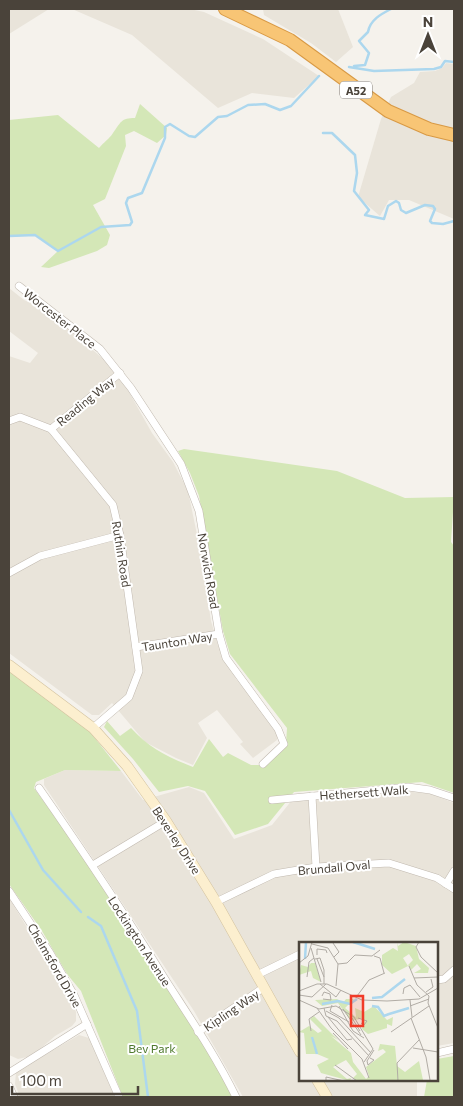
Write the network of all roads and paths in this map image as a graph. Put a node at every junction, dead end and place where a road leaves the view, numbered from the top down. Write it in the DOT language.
graph roads {
  1 [pos="225,9"];
  2 [pos="242,12"];
  3 [pos="454,135"];
  4 [pos="19,286"];
  5 [pos="120,373"];
  6 [pos="9,421"];
  7 [pos="51,429"];
  8 [pos="120,535"];
  9 [pos="9,572"];
  10 [pos="219,634"];
  11 [pos="136,647"];
  12 [pos="9,665"];
  13 [pos="93,728"];
  14 [pos="263,764"];
  15 [pos="39,788"];
  16 [pos="312,796"];
  17 [pos="454,798"];
  18 [pos="272,800"];
  19 [pos="166,821"];
  20 [pos="93,865"];
  21 [pos="316,866"];
  22 [pos="454,871"];
  23 [pos="446,884"];
  24 [pos="454,889"];
  25 [pos="9,891"];
  26 [pos="216,902"];
  27 [pos="299,954"];
  28 [pos="454,970"];
  29 [pos="257,975"];
  30 [pos="438,980"];
  31 [pos="263,988"];
  32 [pos="87,1024"];
  33 [pos="198,1032"];
  34 [pos="454,1049"];
  35 [pos="299,1050"];
  36 [pos="438,1053"];
  37 [pos="9,1073"];
  38 [pos="318,1081"];
  39 [pos="119,1097"];
  40 [pos="236,1097"];
  41 [pos="327,1097"];
  1 -- 2 [label="highway, A52"];
  2 -- 3 [label="highway, A52"];
  4 -- 5 [label="street, Worcester Place"];
  5 -- 7 [label="street, Reading Way"];
  5 -- 10 [label="street, Norwich Road"];
  6 -- 7 [label="street, Ruthin Road"];
  7 -- 8 [label="street, Ruthin Road"];
  8 -- 9 [label="street"];
  8 -- 11 [label="street, Ruthin Road"];
  10 -- 11 [label="street, Taunton Way"];
  10 -- 14 [label="street, Norwich Road"];
  11 -- 13 [label="street, Ruthin Road"];
  12 -- 13 [label="street, Beverley Drive"];
  13 -- 19 [label="street, Beverley Drive"];
  15 -- 20 [label="street, Lockington Avenue"];
  16 -- 17 [label="street, Hethersett Walk"];
  16 -- 18 [label="street, Hethersett Walk"];
  16 -- 21 [label="street"];
  19 -- 20 [label="street"];
  19 -- 26 [label="street, Beverley Drive"];
  20 -- 33 [label="street, Lockington Avenue"];
  21 -- 23 [label="street, Brundall Oval"];
  21 -- 26 [label="street, Brundall Oval"];
  22 -- 23 [label="street"];
  23 -- 24 [label="street, Brundall Oval"];
  25 -- 32 [label="street, Chelmsford Drive"];
  26 -- 29 [label="street, Beverley Drive"];
  27 -- 29 [label="street"];
  28 -- 30 [label="street"];
  29 -- 31 [label="street, Beverley Drive"];
  31 -- 33 [label="street, Kipling Way"];
  31 -- 35 [label="street, Beverley Drive"];
  32 -- 37 [label="street"];
  32 -- 39 [label="street, Chelmsford Drive"];
  33 -- 40 [label="street, Lockington Avenue"];
  34 -- 36 [label="street"];
  38 -- 41 [label="street"];
}
